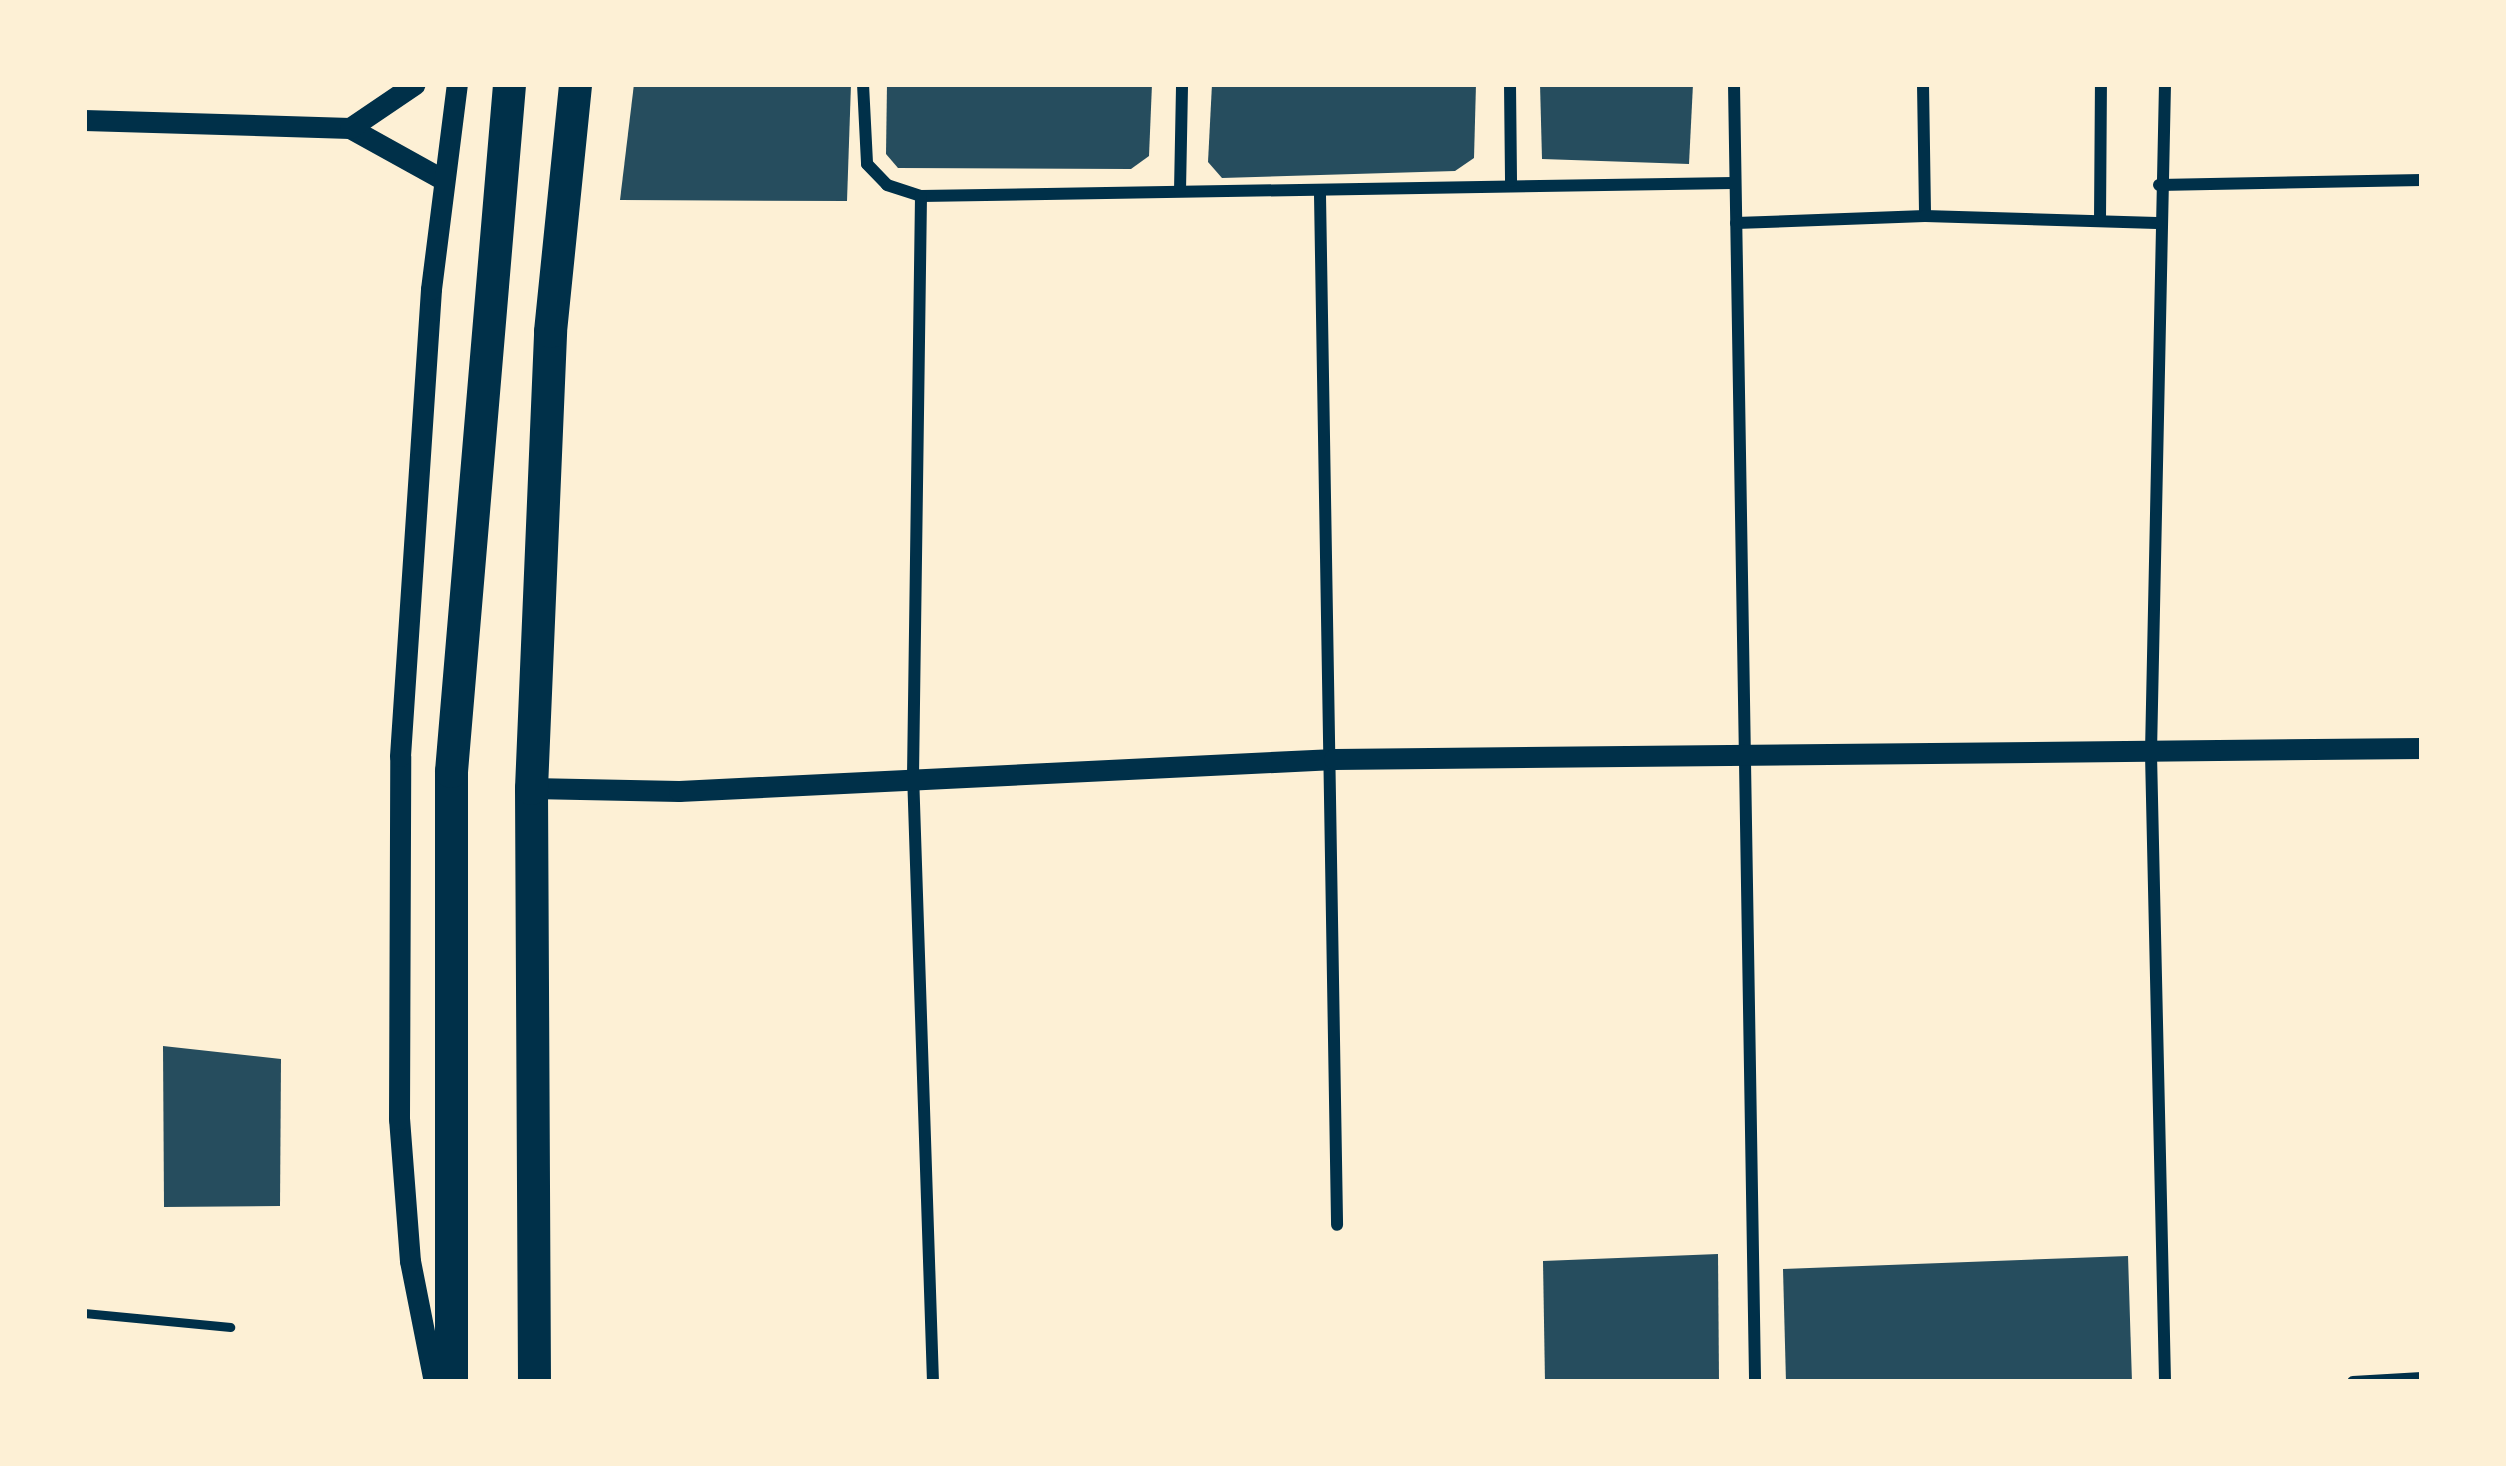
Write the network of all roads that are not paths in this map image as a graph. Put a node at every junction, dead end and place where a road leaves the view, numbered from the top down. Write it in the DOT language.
graph roads {
  1 [pos="415,84"];
  2 [pos="457,84"];
  3 [pos="509,84"];
  4 [pos="575,84"];
  5 [pos="863,84"];
  6 [pos="1182,84"];
  7 [pos="1510,84"];
  8 [pos="1734,84"];
  9 [pos="1923,84"];
  10 [pos="2101,84"];
  11 [pos="2165,84"];
  12 [pos="84,120"];
  13 [pos="350,128"];
  14 [pos="444,180"];
  15 [pos="2422,180"];
  16 [pos="1510,181"];
  17 [pos="1733,183"];
  18 [pos="2159,184"];
  19 [pos="1180,191"];
  20 [pos="1320,195"];
  21 [pos="921,196"];
  22 [pos="1925,216"];
  23 [pos="2100,220"];
  24 [pos="1736,223"];
  25 [pos="2157,223"];
  26 [pos="2422,748"];
  27 [pos="2151,754"];
  28 [pos="1743,757"];
  29 [pos="1334,759"];
  30 [pos="913,773"];
  31 [pos="531,788"];
  32 [pos="1337,1225"];
  33 [pos="84,1313"];
  34 [pos="230,1327"];
  35 [pos="2422,1378"];
  36 [pos="434,1382"];
  37 [pos="451,1382"];
  38 [pos="534,1382"];
  39 [pos="933,1382"];
  40 [pos="1755,1382"];
  41 [pos="2165,1382"];
  42 [pos="2353,1382"];
  1 -- 13 [label="street"];
  2 -- 14 [label="street"];
  3 -- 37 [label="highway"];
  4 -- 31 [label="highway"];
  5 -- 21 [label="street"];
  6 -- 19 [label="street"];
  7 -- 16 [label="street"];
  8 -- 17 [label="street"];
  9 -- 22 [label="street"];
  10 -- 23 [label="street"];
  11 -- 18 [label="street"];
  12 -- 13 [label="street"];
  13 -- 14 [label="street"];
  14 -- 36 [label="street"];
  15 -- 18 [label="street"];
  16 -- 17 [label="street"];
  16 -- 20 [label="street"];
  17 -- 24 [label="street"];
  18 -- 25 [label="street"];
  19 -- 20 [label="street"];
  19 -- 21 [label="street"];
  20 -- 29 [label="street"];
  21 -- 30 [label="street"];
  22 -- 23 [label="street"];
  22 -- 24 [label="street"];
  23 -- 25 [label="street"];
  24 -- 28 [label="street"];
  25 -- 27 [label="street"];
  26 -- 27 [label="street"];
  27 -- 28 [label="street"];
  27 -- 41 [label="street"];
  28 -- 29 [label="street"];
  28 -- 40 [label="street"];
  29 -- 30 [label="street"];
  29 -- 32 [label="street"];
  30 -- 31 [label="street"];
  30 -- 39 [label="street"];
  31 -- 38 [label="highway"];
  33 -- 34 [label="lane"];
  35 -- 42 [label="street"];
}
